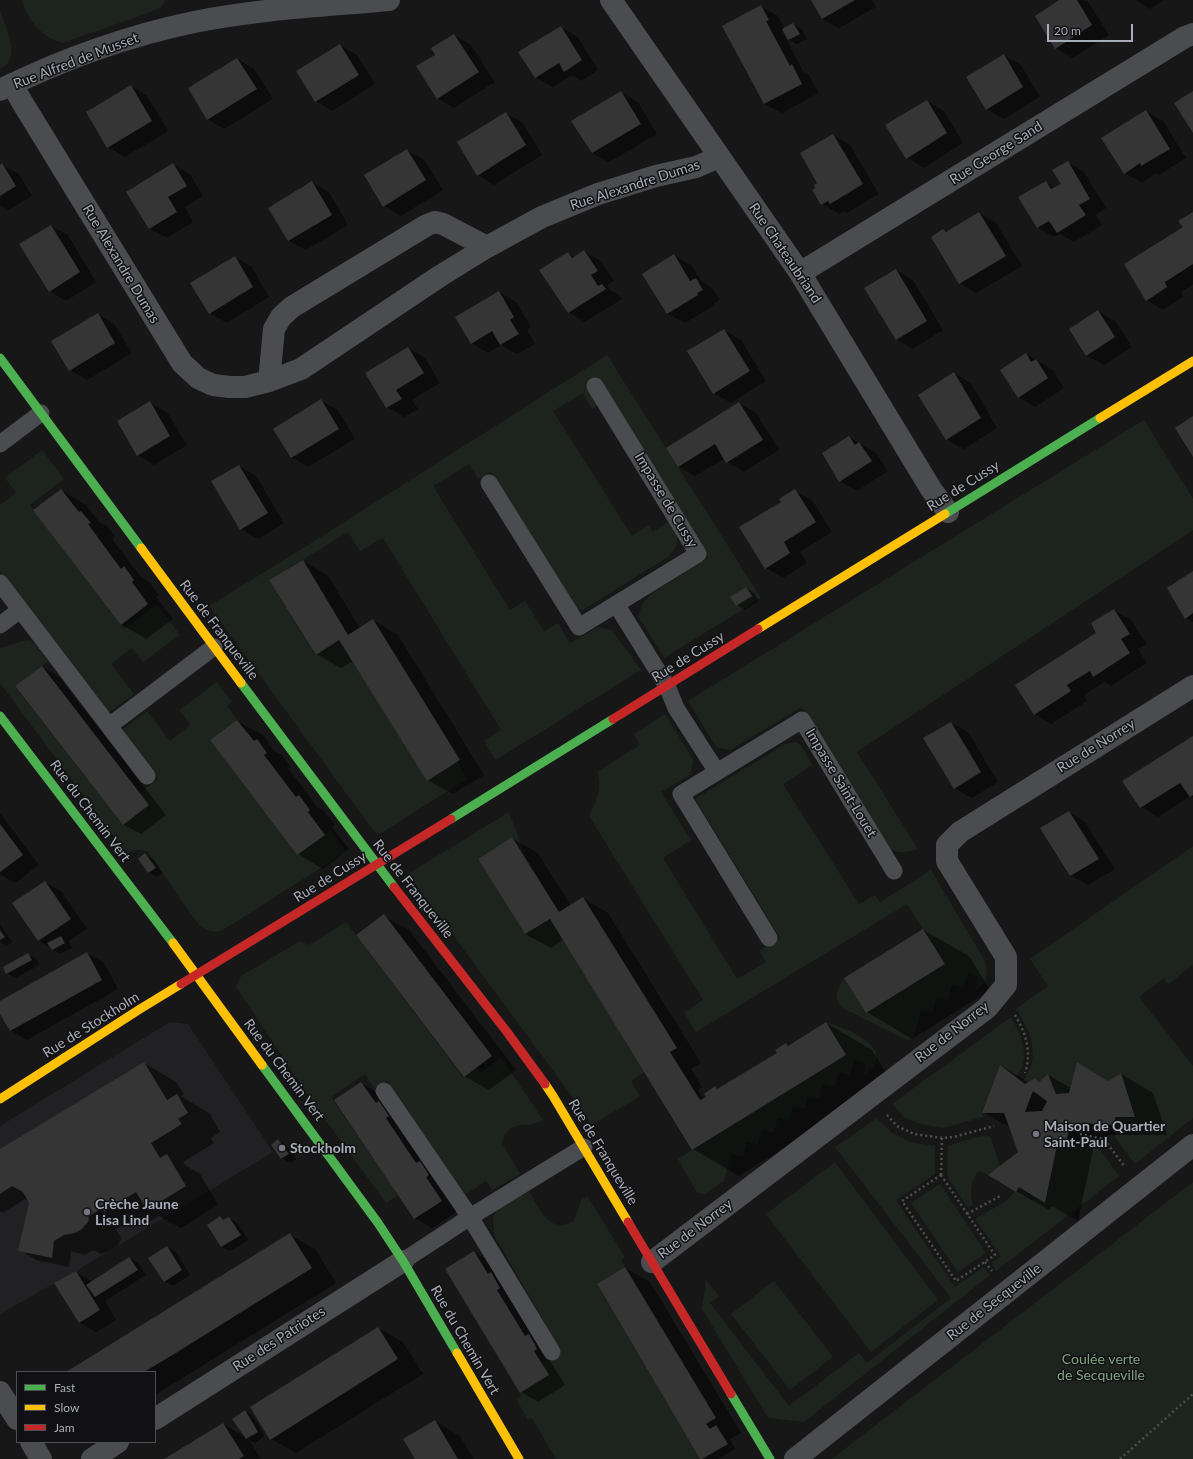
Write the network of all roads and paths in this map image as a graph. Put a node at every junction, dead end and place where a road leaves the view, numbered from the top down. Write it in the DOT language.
graph roads {
  1 [pos="389,0"];
  2 [pos="611,0"];
  3 [pos="1193,34"];
  4 [pos="6,87"];
  5 [pos="719,157"];
  6 [pos="487,247"];
  7 [pos="800,273"];
  8 [pos="0,358"];
  9 [pos="1193,361"];
  10 [pos="269,381"];
  11 [pos="595,386"];
  12 [pos="41,413"];
  13 [pos="0,444"];
  14 [pos="489,483"];
  15 [pos="948,512"];
  16 [pos="0,583"];
  17 [pos="616,604"];
  18 [pos="20,610"];
  19 [pos="0,625"];
  20 [pos="214,647"];
  21 [pos="667,686"];
  22 [pos="1193,686"];
  23 [pos="0,716"];
  24 [pos="109,726"];
  25 [pos="717,772"];
  26 [pos="147,776"];
  27 [pos="376,865"];
  28 [pos="894,871"];
  29 [pos="769,938"];
  30 [pos="197,976"];
  31 [pos="1011,1010"];
  32 [pos="1025,1073"];
  33 [pos="384,1091"];
  34 [pos="0,1099"];
  35 [pos="885,1112"];
  36 [pos="994,1126"];
  37 [pos="1080,1134"];
  38 [pos="942,1138"];
  39 [pos="1193,1145"];
  40 [pos="584,1147"];
  41 [pos="1126,1168"];
  42 [pos="941,1175"];
  43 [pos="1002,1194"];
  44 [pos="967,1214"];
  45 [pos="470,1217"];
  46 [pos="403,1261"];
  47 [pos="652,1262"];
  48 [pos="552,1352"];
  49 [pos="0,1392"];
  50 [pos="1193,1394"];
  51 [pos="16,1418"];
  52 [pos="156,1418"];
  53 [pos="32,1443"];
  54 [pos="116,1443"];
  55 [pos="42,1459"];
  56 [pos="92,1459"];
  57 [pos="519,1459"];
  58 [pos="770,1459"];
  59 [pos="795,1459"];
  60 [pos="1120,1459"];
  1 -- 4 [label="street, Rue Alfred de Musset"];
  2 -- 5 [label="street, Rue Chateaubriand"];
  3 -- 7 [label="street, Rue George Sand"];
  4 -- 10 [label="street, Rue Alexandre Dumas"];
  5 -- 6 [label="street, Rue Alexandre Dumas"];
  5 -- 7 [label="street, Rue Chateaubriand"];
  6 -- 10 [label="street, Rue Alexandre Dumas"];
  6 -- 10 [label="street"];
  7 -- 15 [label="street, Rue Chateaubriand"];
  8 -- 12 [label="street, Rue de Franqueville"];
  9 -- 15 [label="street, Rue de Cussy"];
  11 -- 17 [label="lane, Impasse de Cussy"];
  12 -- 13 [label="lane"];
  12 -- 20 [label="street, Rue de Franqueville"];
  14 -- 17 [label="lane, Impasse de Cussy"];
  15 -- 21 [label="street, Rue de Cussy"];
  16 -- 18 [label="lane"];
  17 -- 21 [label="lane"];
  18 -- 19 [label="lane"];
  18 -- 24 [label="lane"];
  20 -- 24 [label="lane"];
  20 -- 27 [label="street, Rue de Franqueville"];
  21 -- 25 [label="lane"];
  21 -- 27 [label="street, Rue de Cussy"];
  22 -- 47 [label="street, Rue de Norrey"];
  23 -- 30 [label="street, Rue du Chemin Vert"];
  24 -- 26 [label="lane"];
  25 -- 28 [label="lane, Impasse Saint-Louet"];
  25 -- 29 [label="lane, Impasse Saint-Louet"];
  27 -- 30 [label="street, Rue de Cussy"];
  27 -- 40 [label="street, Rue de Franqueville"];
  30 -- 34 [label="street, Rue de Stockholm"];
  30 -- 46 [label="street, Rue du Chemin Vert"];
  31 -- 32 [label="path"];
  33 -- 45 [label="lane"];
  35 -- 38 [label="path"];
  36 -- 38 [label="path"];
  37 -- 41 [label="path"];
  38 -- 42 [label="path"];
  39 -- 59 [label="street, Rue de Secqueville"];
  40 -- 45 [label="lane"];
  40 -- 47 [label="street, Rue de Franqueville"];
  42 -- 44 [label="path"];
  42 -- 44 [label="path"];
  43 -- 44 [label="path"];
  45 -- 46 [label="lane"];
  45 -- 48 [label="lane"];
  46 -- 52 [label="street, Rue des Patriotes"];
  46 -- 57 [label="street, Rue du Chemin Vert"];
  47 -- 58 [label="street, Rue de Franqueville"];
  49 -- 51 [label="street"];
  50 -- 60 [label="path"];
  53 -- 55 [label="street"];
  54 -- 56 [label="street"];
}
